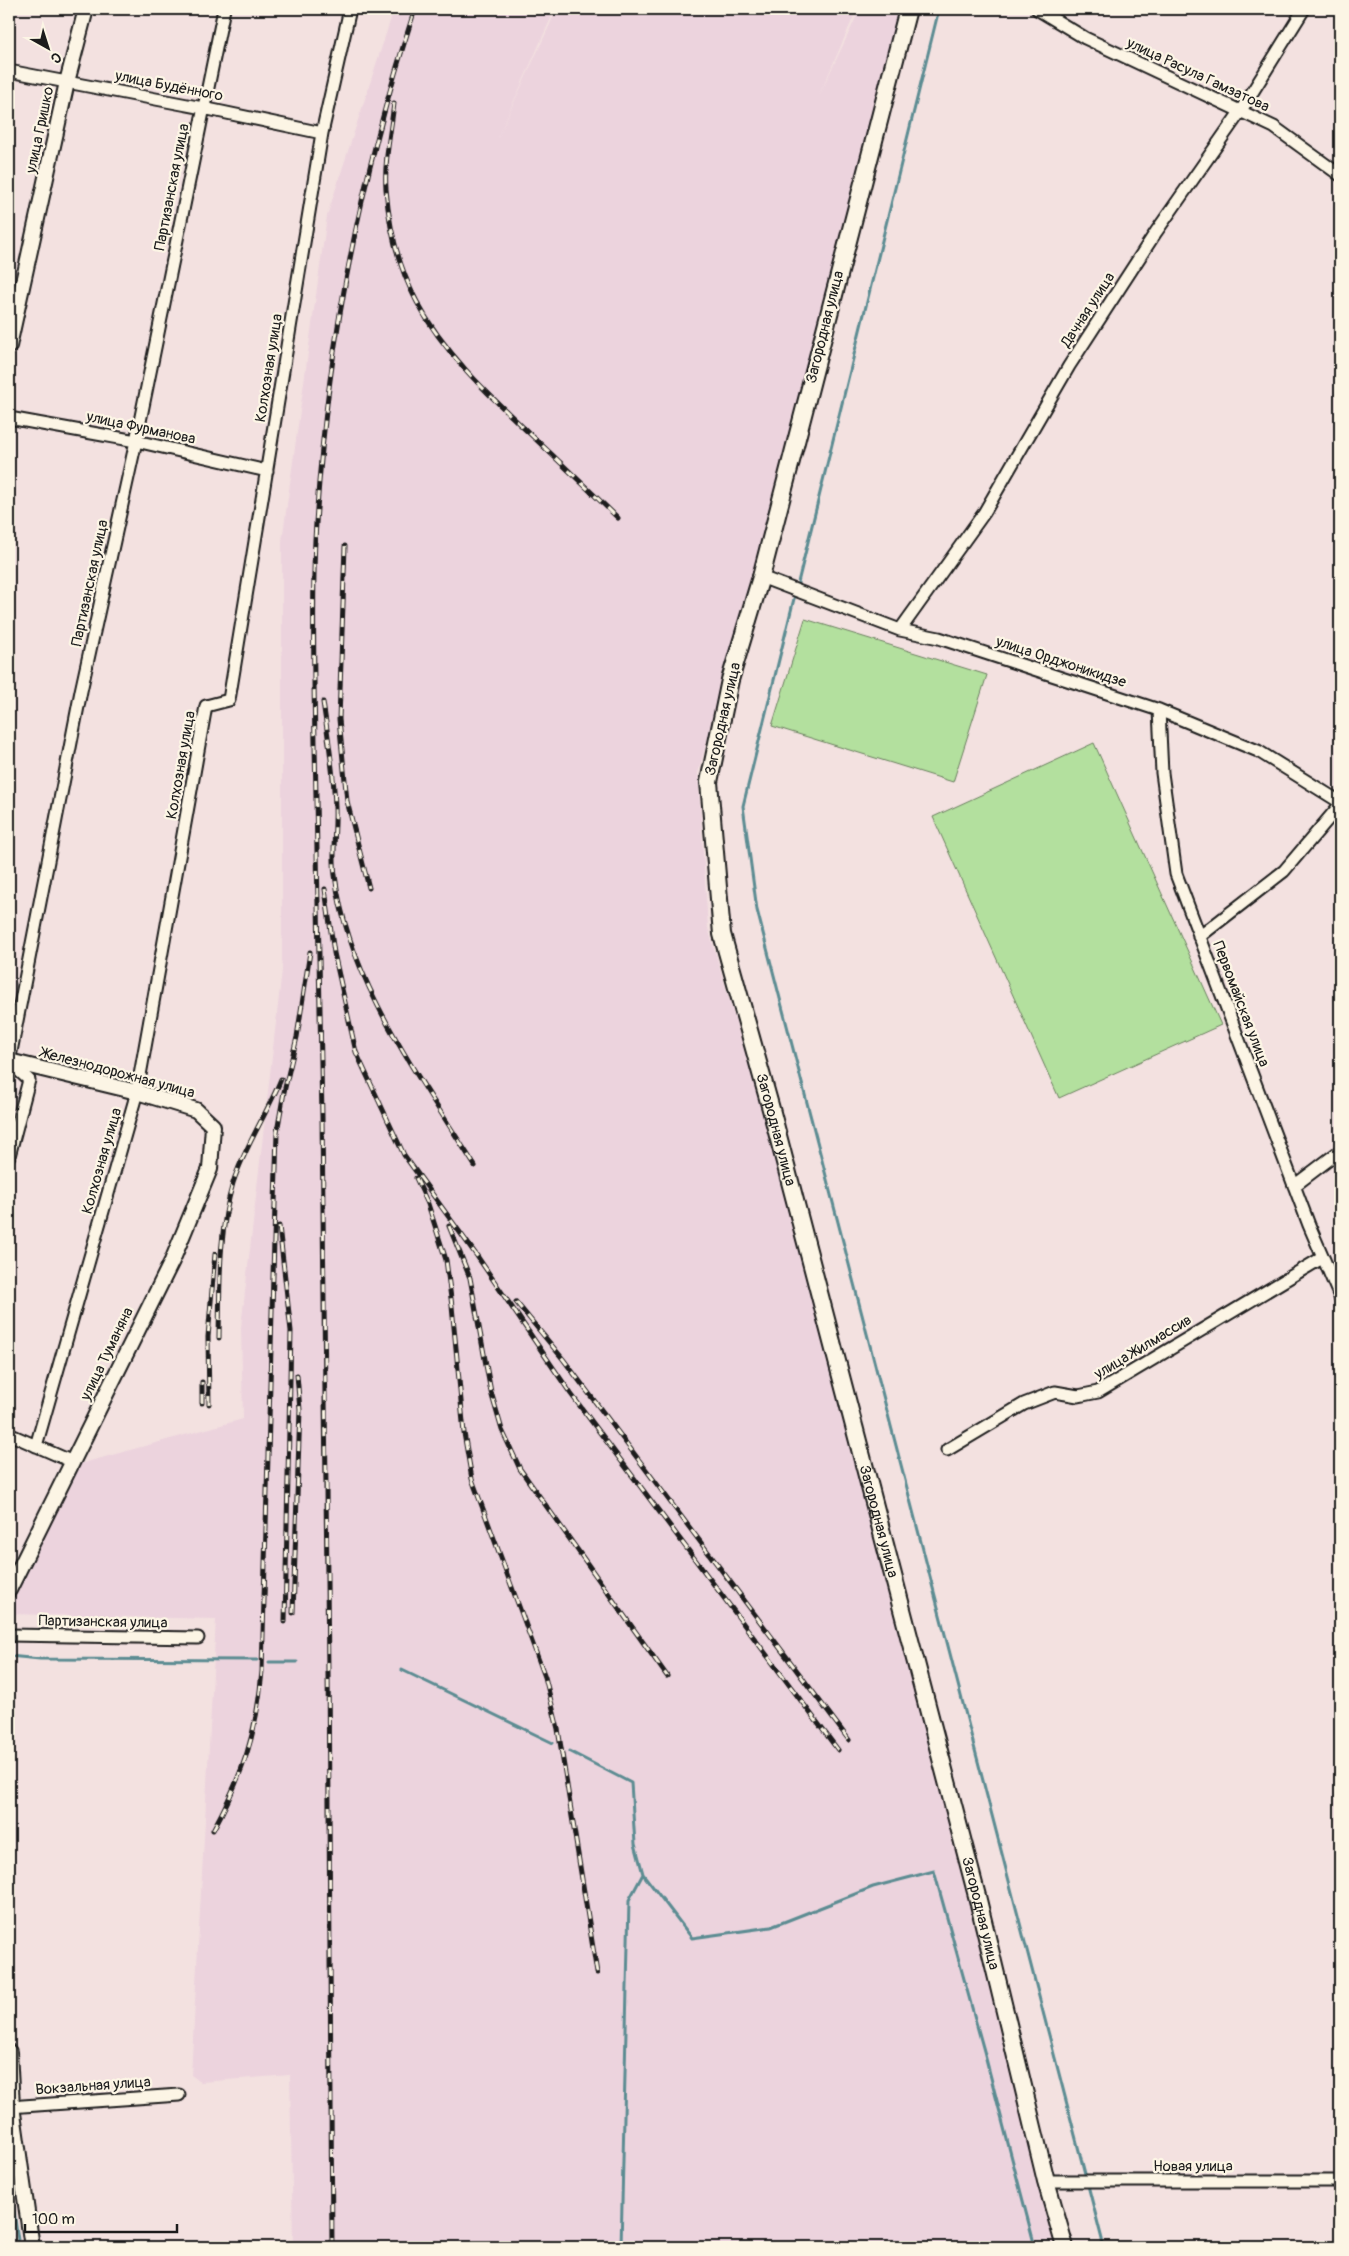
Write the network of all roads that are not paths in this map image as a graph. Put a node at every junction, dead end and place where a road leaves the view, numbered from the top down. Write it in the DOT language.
graph roads {
  1 [pos="86,9"];
  2 [pos="224,9"];
  3 [pos="350,9"];
  4 [pos="908,9"];
  5 [pos="1037,9"];
  6 [pos="1304,9"];
  7 [pos="9,71"];
  8 [pos="67,82"];
  9 [pos="203,108"];
  10 [pos="1240,112"];
  11 [pos="322,133"];
  12 [pos="1340,175"];
  13 [pos="9,346"];
  14 [pos="9,418"];
  15 [pos="136,441"];
  16 [pos="267,471"];
  17 [pos="761,577"];
  18 [pos="900,630"];
  19 [pos="1159,710"];
  20 [pos="1340,804"];
  21 [pos="1199,936"];
  22 [pos="9,1062"];
  23 [pos="137,1092"];
  24 [pos="213,1126"];
  25 [pos="1340,1151"];
  26 [pos="9,1156"];
  27 [pos="1294,1186"];
  28 [pos="1322,1258"];
  29 [pos="1340,1297"];
  30 [pos="9,1434"];
  31 [pos="36,1446"];
  32 [pos="947,1450"];
  33 [pos="73,1462"];
  34 [pos="9,1590"];
  35 [pos="9,1635"];
  36 [pos="198,1638"];
  37 [pos="9,2052"];
  38 [pos="179,2095"];
  39 [pos="10,2106"];
  40 [pos="1340,2180"];
  41 [pos="1046,2181"];
  42 [pos="32,2247"];
  43 [pos="1065,2247"];
  1 -- 8 [label="street, улица Гришко"];
  2 -- 9 [label="street, Партизанская улица"];
  3 -- 11 [label="street, Колхозная улица"];
  4 -- 17 [label="main road, Загородная улица"];
  5 -- 10 [label="street, улица Расула Гамзатова"];
  6 -- 10 [label="street, Дачная улица"];
  7 -- 8 [label="street, улица Будённого"];
  8 -- 9 [label="street, улица Будённого"];
  8 -- 13 [label="street, улица Гришко"];
  9 -- 11 [label="street, улица Будённого"];
  9 -- 15 [label="street, Партизанская улица"];
  10 -- 12 [label="street, улица Расула Гамзатова"];
  10 -- 18 [label="street, Дачная улица"];
  11 -- 16 [label="street, Колхозная улица"];
  14 -- 15 [label="street, улица Фурманова"];
  15 -- 16 [label="street, улица Фурманова"];
  15 -- 22 [label="street, Партизанская улица"];
  16 -- 23 [label="street, Колхозная улица"];
  17 -- 18 [label="street, улица Орджоникидзе"];
  17 -- 41 [label="main road, Загородная улица"];
  18 -- 19 [label="street, улица Орджоникидзе"];
  19 -- 20 [label="street, улица Орджоникидзе"];
  19 -- 21 [label="street, Первомайская улица"];
  20 -- 21 [label="street"];
  21 -- 27 [label="street, Первомайская улица"];
  22 -- 23 [label="street, Железнодорожная улица"];
  22 -- 26 [label="street"];
  23 -- 24 [label="street, Железнодорожная улица"];
  23 -- 31 [label="street, Колхозная улица"];
  24 -- 33 [label="street, улица Туманяна"];
  25 -- 27 [label="street"];
  27 -- 28 [label="street, Первомайская улица"];
  28 -- 29 [label="street, Первомайская улица"];
  28 -- 32 [label="street, улица Жилмассив"];
  30 -- 31 [label="street"];
  31 -- 33 [label="street"];
  33 -- 34 [label="street, улица Туманяна"];
  35 -- 36 [label="street, Партизанская улица"];
  37 -- 39 [label="street"];
  38 -- 39 [label="street, Вокзальная улица"];
  39 -- 42 [label="street"];
  40 -- 41 [label="street, Новая улица"];
  41 -- 43 [label="main road, Загородная улица"];
}
